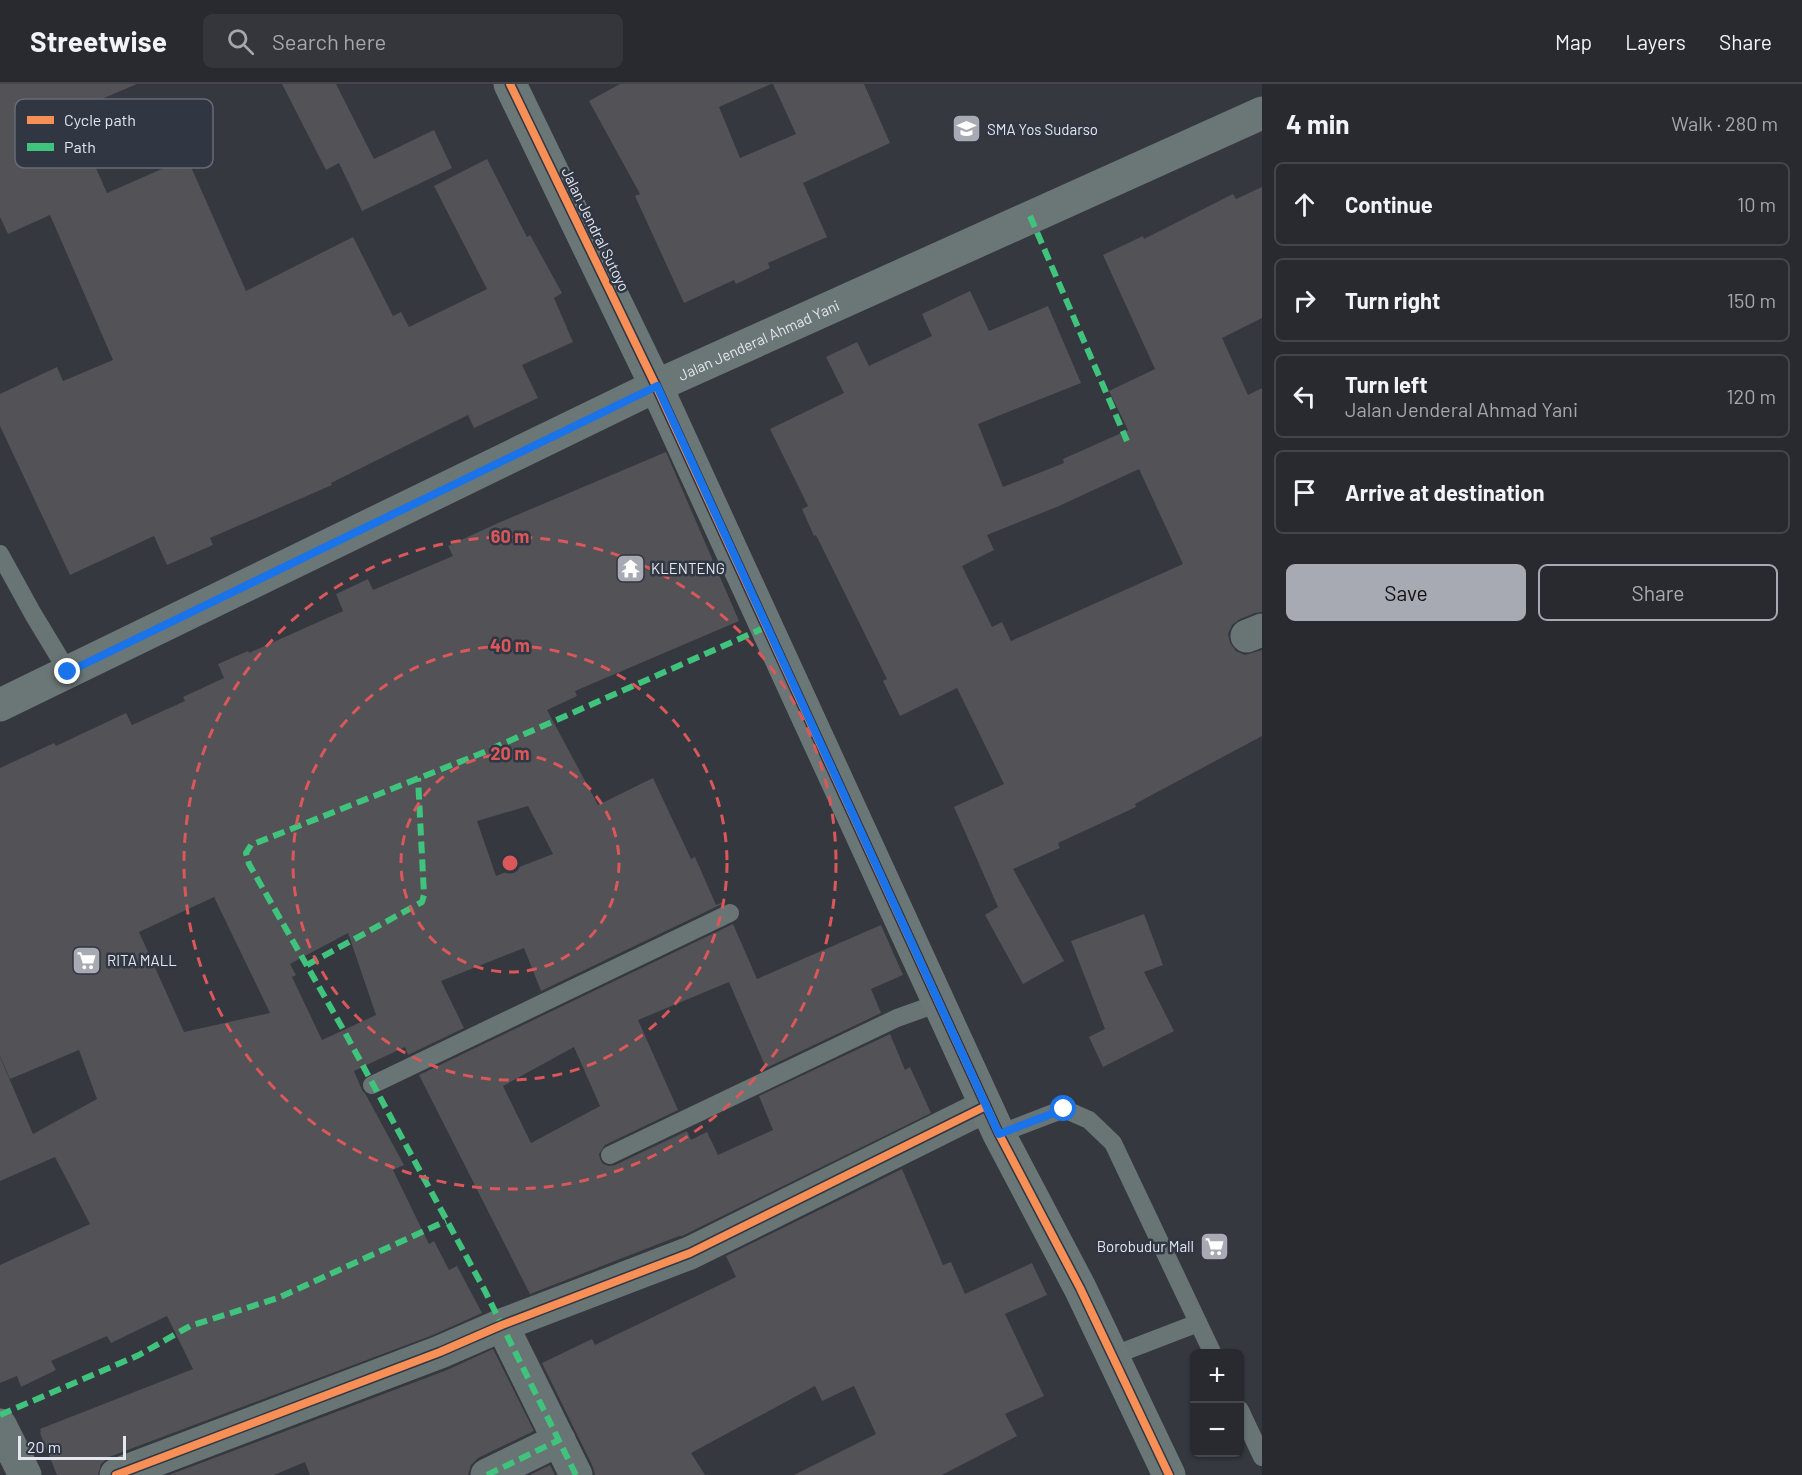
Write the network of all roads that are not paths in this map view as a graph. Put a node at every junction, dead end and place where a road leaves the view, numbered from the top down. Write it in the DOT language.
graph roads {
  1 [pos="510,84"];
  2 [pos="1262,112"];
  3 [pos="657,386"];
  4 [pos="0,554"];
  5 [pos="68,672"];
  6 [pos="0,705"];
  7 [pos="730,913"];
  8 [pos="939,1003"];
  9 [pos="372,1085"];
  10 [pos="993,1120"];
  11 [pos="610,1155"];
  12 [pos="1198,1323"];
  13 [pos="502,1324"];
  14 [pos="1211,1349"];
  15 [pos="1112,1356"];
  16 [pos="1244,1420"];
  17 [pos="2,1437"];
  18 [pos="559,1440"];
  19 [pos="1262,1457"];
  20 [pos="24,1475"];
  21 [pos="116,1475"];
  22 [pos="487,1475"];
  23 [pos="576,1475"];
  24 [pos="1169,1475"];
  1 -- 3 [label="street, Jalan Jendral Sutoyo"];
  2 -- 3 [label="street, Jalan Jenderal Ahmad Yani"];
  3 -- 5 [label="street, Jalan Jenderal Ahmad Yani"];
  3 -- 8 [label="street, Jalan Jendral Sutoyo"];
  4 -- 5 [label="lane"];
  5 -- 6 [label="street, Jalan Jenderal Ahmad Yani"];
  7 -- 9 [label="lane"];
  8 -- 10 [label="street, Jalan Jendral Sutoyo"];
  8 -- 11 [label="lane"];
  10 -- 12 [label="lane"];
  10 -- 13 [label="street"];
  10 -- 15 [label="street, Jalan Jendral Sutoyo"];
  12 -- 14 [label="lane"];
  12 -- 15 [label="lane"];
  13 -- 18 [label="street"];
  13 -- 21 [label="street"];
  15 -- 24 [label="street, Jalan Jendral Sutoyo"];
  16 -- 19 [label="lane"];
  17 -- 20 [label="street"];
  18 -- 22 [label="street"];
  18 -- 23 [label="street"];
}
